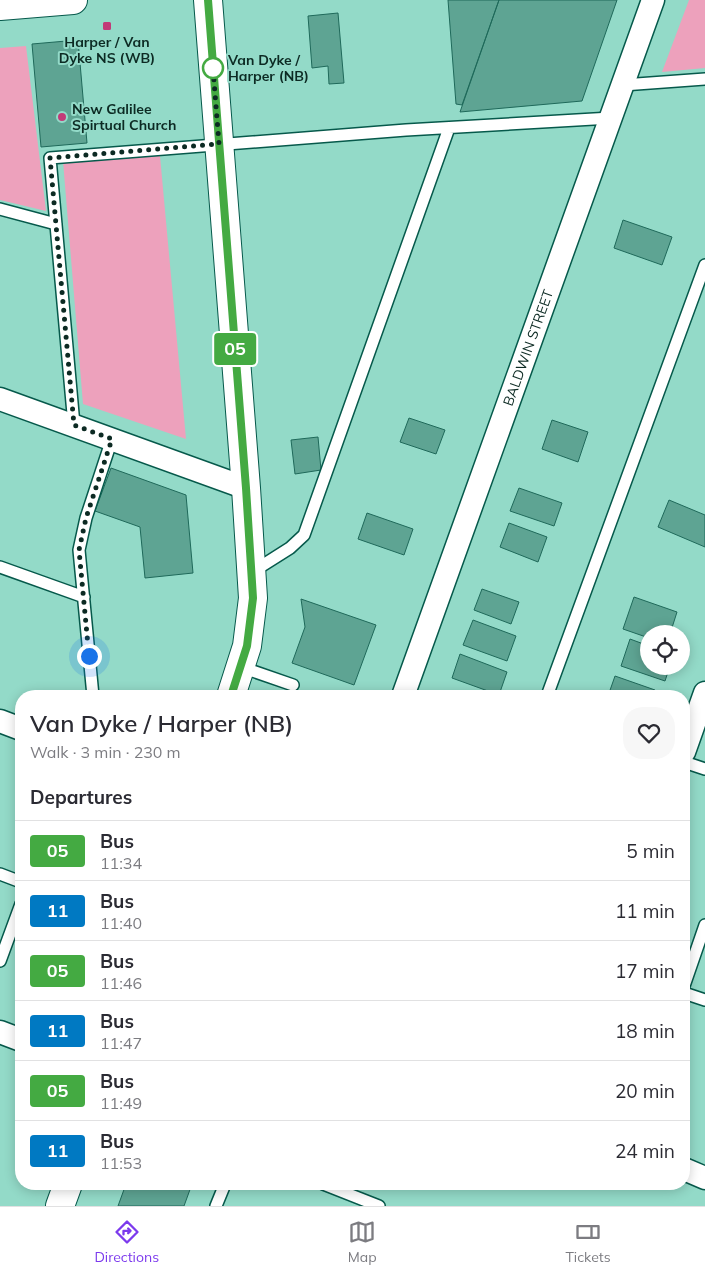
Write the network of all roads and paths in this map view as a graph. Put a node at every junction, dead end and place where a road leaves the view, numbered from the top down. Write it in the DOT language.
graph roads {
  1 [pos="73,0"];
  2 [pos="208,0"];
  3 [pos="653,0"];
  4 [pos="27,2"];
  5 [pos="0,6"];
  6 [pos="705,79"];
  7 [pos="623,85"];
  8 [pos="611,118"];
  9 [pos="449,128"];
  10 [pos="219,144"];
  11 [pos="0,209"];
  12 [pos="56,224"];
  13 [pos="705,265"];
  14 [pos="0,399"];
  15 [pos="74,425"];
  16 [pos="112,439"];
  17 [pos="246,488"];
  18 [pos="0,567"];
  19 [pos="251,572"];
  20 [pos="84,597"];
  21 [pos="241,667"];
  22 [pos="293,686"];
  23 [pos="92,690"];
  24 [pos="234,690"];
  25 [pos="405,690"];
  26 [pos="549,690"];
  27 [pos="705,693"];
  28 [pos="0,721"];
  29 [pos="15,727"];
  30 [pos="690,735"];
  31 [pos="690,764"];
  32 [pos="705,769"];
  33 [pos="0,874"];
  34 [pos="15,880"];
  35 [pos="15,921"];
  36 [pos="705,924"];
  37 [pos="0,962"];
  38 [pos="690,968"];
  39 [pos="690,995"];
  40 [pos="705,1000"];
  41 [pos="0,1032"];
  42 [pos="15,1038"];
  43 [pos="690,1172"];
  44 [pos="705,1178"];
  45 [pos="66,1190"];
  46 [pos="223,1190"];
  47 [pos="338,1190"];
  48 [pos="60,1206"];
  49 [pos="216,1206"];
  50 [pos="379,1206"];
  1 -- 4 [label="main road"];
  2 -- 10 [label="main road"];
  3 -- 7 [label="street, BALDWIN STREET"];
  4 -- 5 [label="main road"];
  6 -- 7 [label="lane"];
  7 -- 8 [label="street, BALDWIN STREET"];
  8 -- 9 [label="lane"];
  8 -- 25 [label="street, BALDWIN STREET"];
  9 -- 10 [label="lane"];
  9 -- 19 [label="lane"];
  10 -- 12 [label="lane"];
  10 -- 17 [label="main road"];
  11 -- 12 [label="lane"];
  12 -- 15 [label="lane"];
  13 -- 26 [label="lane"];
  14 -- 15 [label="street"];
  15 -- 16 [label="street"];
  16 -- 17 [label="street"];
  16 -- 20 [label="lane"];
  17 -- 19 [label="main road"];
  18 -- 20 [label="lane"];
  19 -- 21 [label="main road"];
  20 -- 23 [label="lane"];
  21 -- 22 [label="lane"];
  21 -- 24 [label="main road"];
  27 -- 30 [label="street"];
  28 -- 29 [label="street"];
  31 -- 32 [label="lane"];
  33 -- 34 [label="lane"];
  35 -- 37 [label="lane"];
  36 -- 38 [label="lane"];
  39 -- 40 [label="lane"];
  41 -- 42 [label="street"];
  43 -- 44 [label="street"];
  45 -- 48 [label="main road"];
  46 -- 49 [label="lane"];
  47 -- 50 [label="lane"];
}
